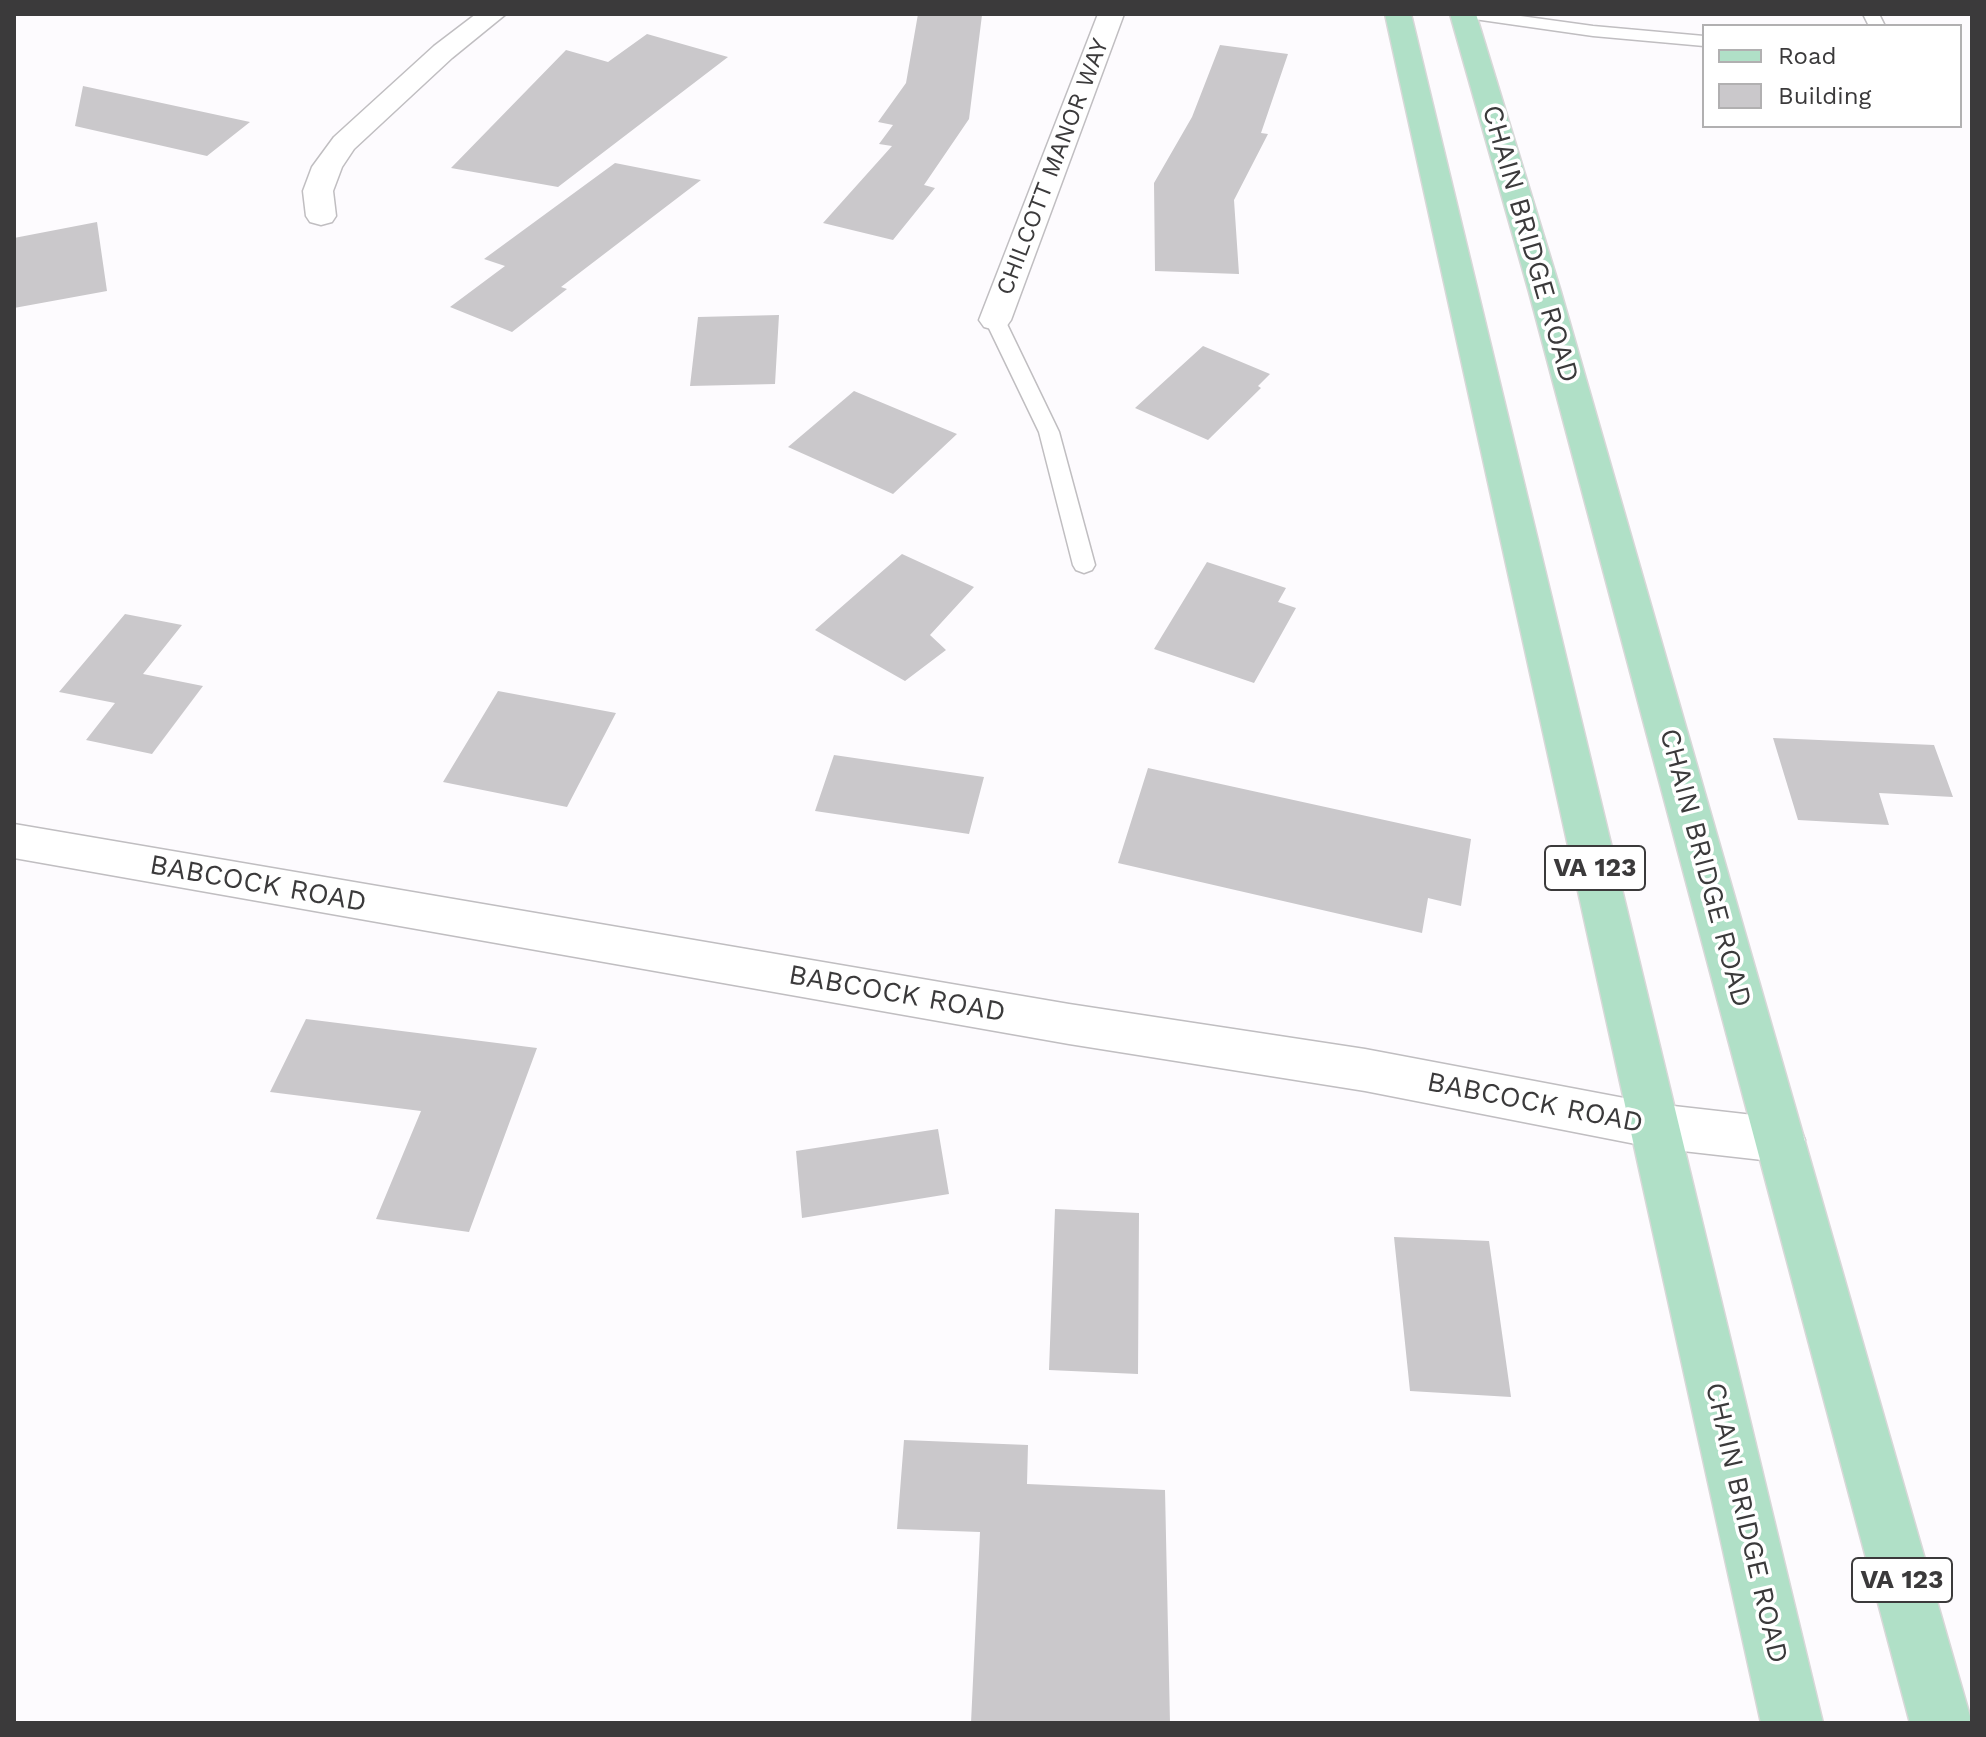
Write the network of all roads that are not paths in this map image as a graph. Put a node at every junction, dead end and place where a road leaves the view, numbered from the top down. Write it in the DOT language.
graph roads {
  1 [pos="493,14"];
  2 [pos="1111,14"];
  3 [pos="1398,14"];
  4 [pos="1463,14"];
  5 [pos="1474,14"];
  6 [pos="1507,16"];
  7 [pos="1702,41"];
  8 [pos="321,216"];
  9 [pos="995,320"];
  10 [pos="1084,565"];
  11 [pos="14,841"];
  12 [pos="1656,1126"];
  13 [pos="1780,1140"];
  14 [pos="1792,1723"];
  15 [pos="1941,1723"];
  1 -- 8 [label="street"];
  2 -- 9 [label="street, CHILCOTT MANOR WAY"];
  3 -- 12 [label="main road, CHAIN BRIDGE ROAD / VA 123"];
  4 -- 13 [label="main road, CHAIN BRIDGE ROAD / VA 123"];
  5 -- 6 [label="lane"];
  6 -- 7 [label="lane"];
  9 -- 10 [label="lane"];
  11 -- 12 [label="street, BABCOCK ROAD"];
  12 -- 13 [label="street, BABCOCK ROAD"];
  12 -- 14 [label="main road, CHAIN BRIDGE ROAD / VA 123"];
  13 -- 15 [label="main road, CHAIN BRIDGE ROAD / VA 123"];
}
